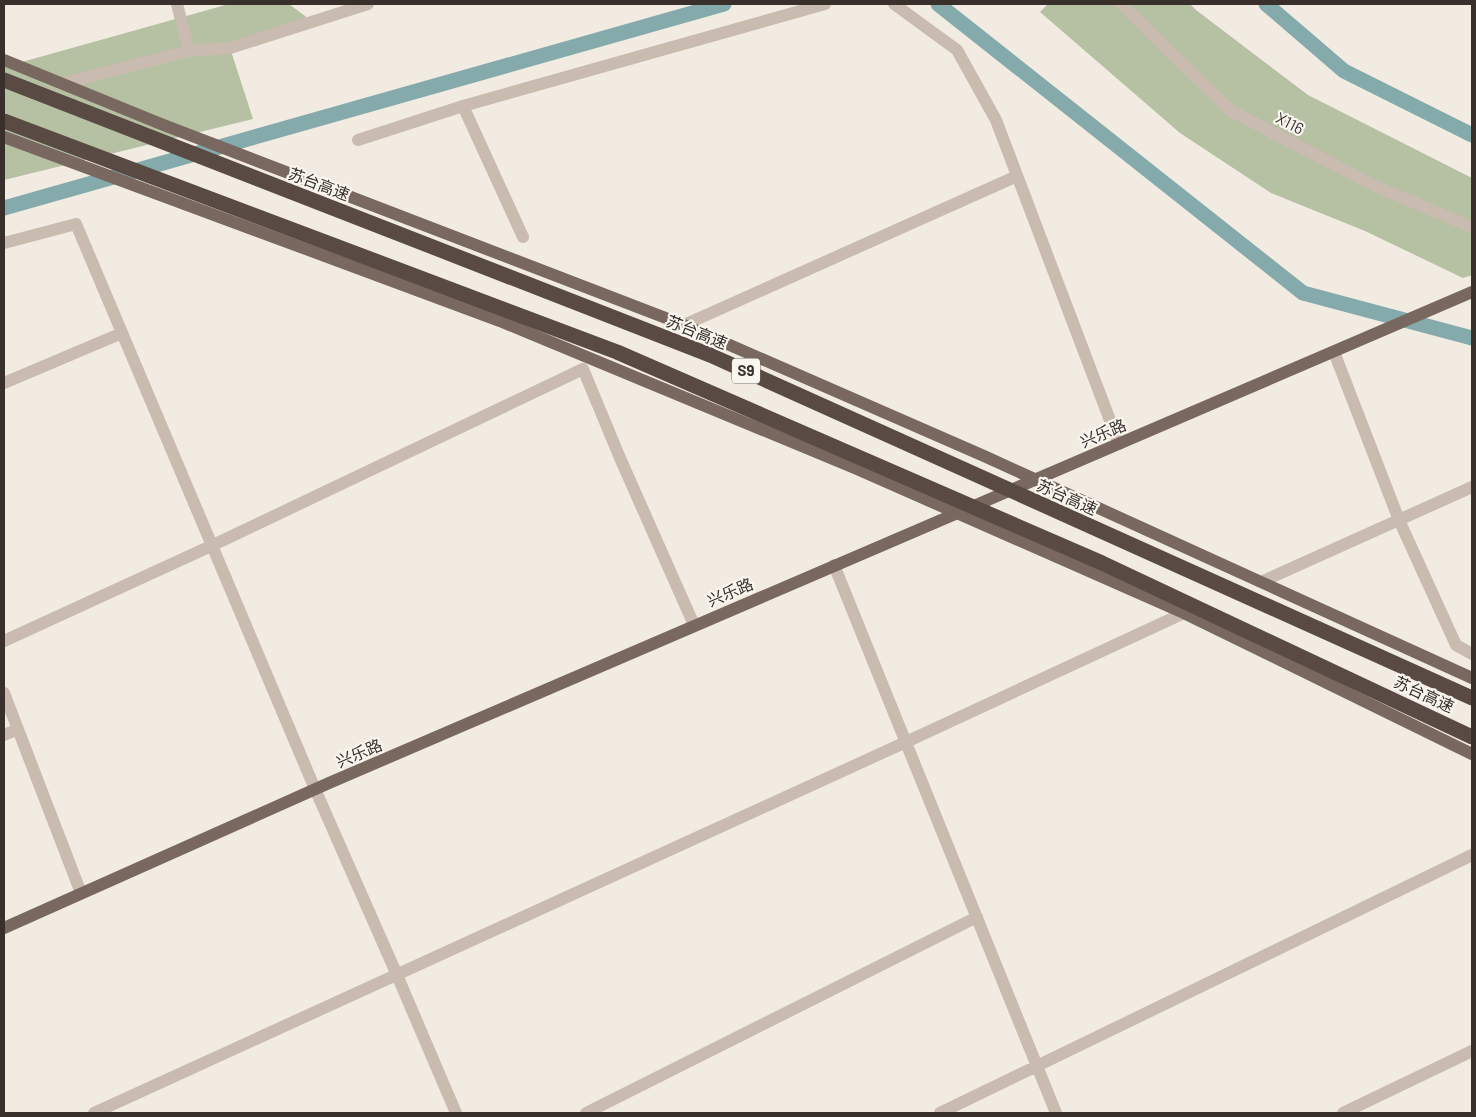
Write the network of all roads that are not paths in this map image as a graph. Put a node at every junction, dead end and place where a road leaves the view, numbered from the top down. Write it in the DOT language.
graph roads {
  1 [pos="177,4"];
  2 [pos="368,4"];
  3 [pos="825,4"];
  4 [pos="894,4"];
  5 [pos="1122,4"];
  6 [pos="189,50"];
  7 [pos="4,60"];
  8 [pos="4,80"];
  9 [pos="60,84"];
  10 [pos="463,106"];
  11 [pos="4,121"];
  12 [pos="4,137"];
  13 [pos="358,140"];
  14 [pos="1017,176"];
  15 [pos="1472,227"];
  16 [pos="523,237"];
  17 [pos="4,243"];
  18 [pos="1472,292"];
  19 [pos="684,325"];
  20 [pos="122,333"];
  21 [pos="1334,352"];
  22 [pos="4,383"];
  23 [pos="1119,444"];
  24 [pos="1035,480"];
  25 [pos="1472,487"];
  26 [pos="955,514"];
  27 [pos="1399,520"];
  28 [pos="211,546"];
  29 [pos="834,565"];
  30 [pos="1261,582"];
  31 [pos="1184,613"];
  32 [pos="694,625"];
  33 [pos="4,641"];
  34 [pos="1472,654"];
  35 [pos="1472,678"];
  36 [pos="4,693"];
  37 [pos="1472,698"];
  38 [pos="18,729"];
  39 [pos="4,735"];
  40 [pos="1472,737"];
  41 [pos="906,742"];
  42 [pos="1472,754"];
  43 [pos="315,789"];
  44 [pos="1472,855"];
  45 [pos="81,893"];
  46 [pos="977,916"];
  47 [pos="4,928"];
  48 [pos="397,975"];
  49 [pos="1472,1051"];
  50 [pos="1037,1066"];
  51 [pos="94,1113"];
  52 [pos="456,1113"];
  53 [pos="586,1113"];
  54 [pos="940,1113"];
  55 [pos="1056,1113"];
  56 [pos="1343,1113"];
  1 -- 6 [label="street"];
  2 -- 6 [label="street"];
  3 -- 10 [label="street"];
  4 -- 14 [label="street"];
  5 -- 15 [label="street, X116"];
  6 -- 9 [label="street"];
  7 -- 9 [label="main road"];
  8 -- 37 [label="highway, 苏台高速 / S9, bridge"];
  9 -- 19 [label="main road"];
  10 -- 13 [label="street"];
  10 -- 16 [label="street"];
  11 -- 40 [label="highway, 苏台高速 / S9, bridge"];
  12 -- 26 [label="main road"];
  14 -- 19 [label="street"];
  14 -- 23 [label="street"];
  17 -- 20 [label="street"];
  18 -- 21 [label="main road, 兴乐路"];
  19 -- 24 [label="main road"];
  20 -- 22 [label="street"];
  20 -- 28 [label="street"];
  21 -- 23 [label="main road, 兴乐路"];
  21 -- 27 [label="street"];
  23 -- 24 [label="main road, 兴乐路"];
  24 -- 26 [label="main road, 兴乐路"];
  24 -- 30 [label="main road"];
  25 -- 27 [label="street"];
  26 -- 29 [label="main road, 兴乐路"];
  26 -- 31 [label="main road"];
  27 -- 30 [label="street"];
  27 -- 34 [label="street"];
  28 -- 32 [label="street"];
  28 -- 33 [label="street"];
  28 -- 43 [label="street"];
  29 -- 32 [label="main road, 兴乐路"];
  29 -- 41 [label="street"];
  30 -- 35 [label="main road"];
  31 -- 41 [label="street"];
  31 -- 42 [label="main road"];
  32 -- 43 [label="main road, 兴乐路"];
  36 -- 38 [label="street"];
  38 -- 39 [label="street"];
  38 -- 45 [label="street"];
  41 -- 46 [label="street"];
  41 -- 48 [label="street"];
  43 -- 45 [label="main road, 兴乐路"];
  43 -- 48 [label="street"];
  44 -- 50 [label="street"];
  45 -- 47 [label="main road, 兴乐路"];
  46 -- 50 [label="street"];
  46 -- 53 [label="street"];
  48 -- 51 [label="street"];
  48 -- 52 [label="street"];
  49 -- 56 [label="street"];
  50 -- 54 [label="street"];
  50 -- 55 [label="street"];
}
